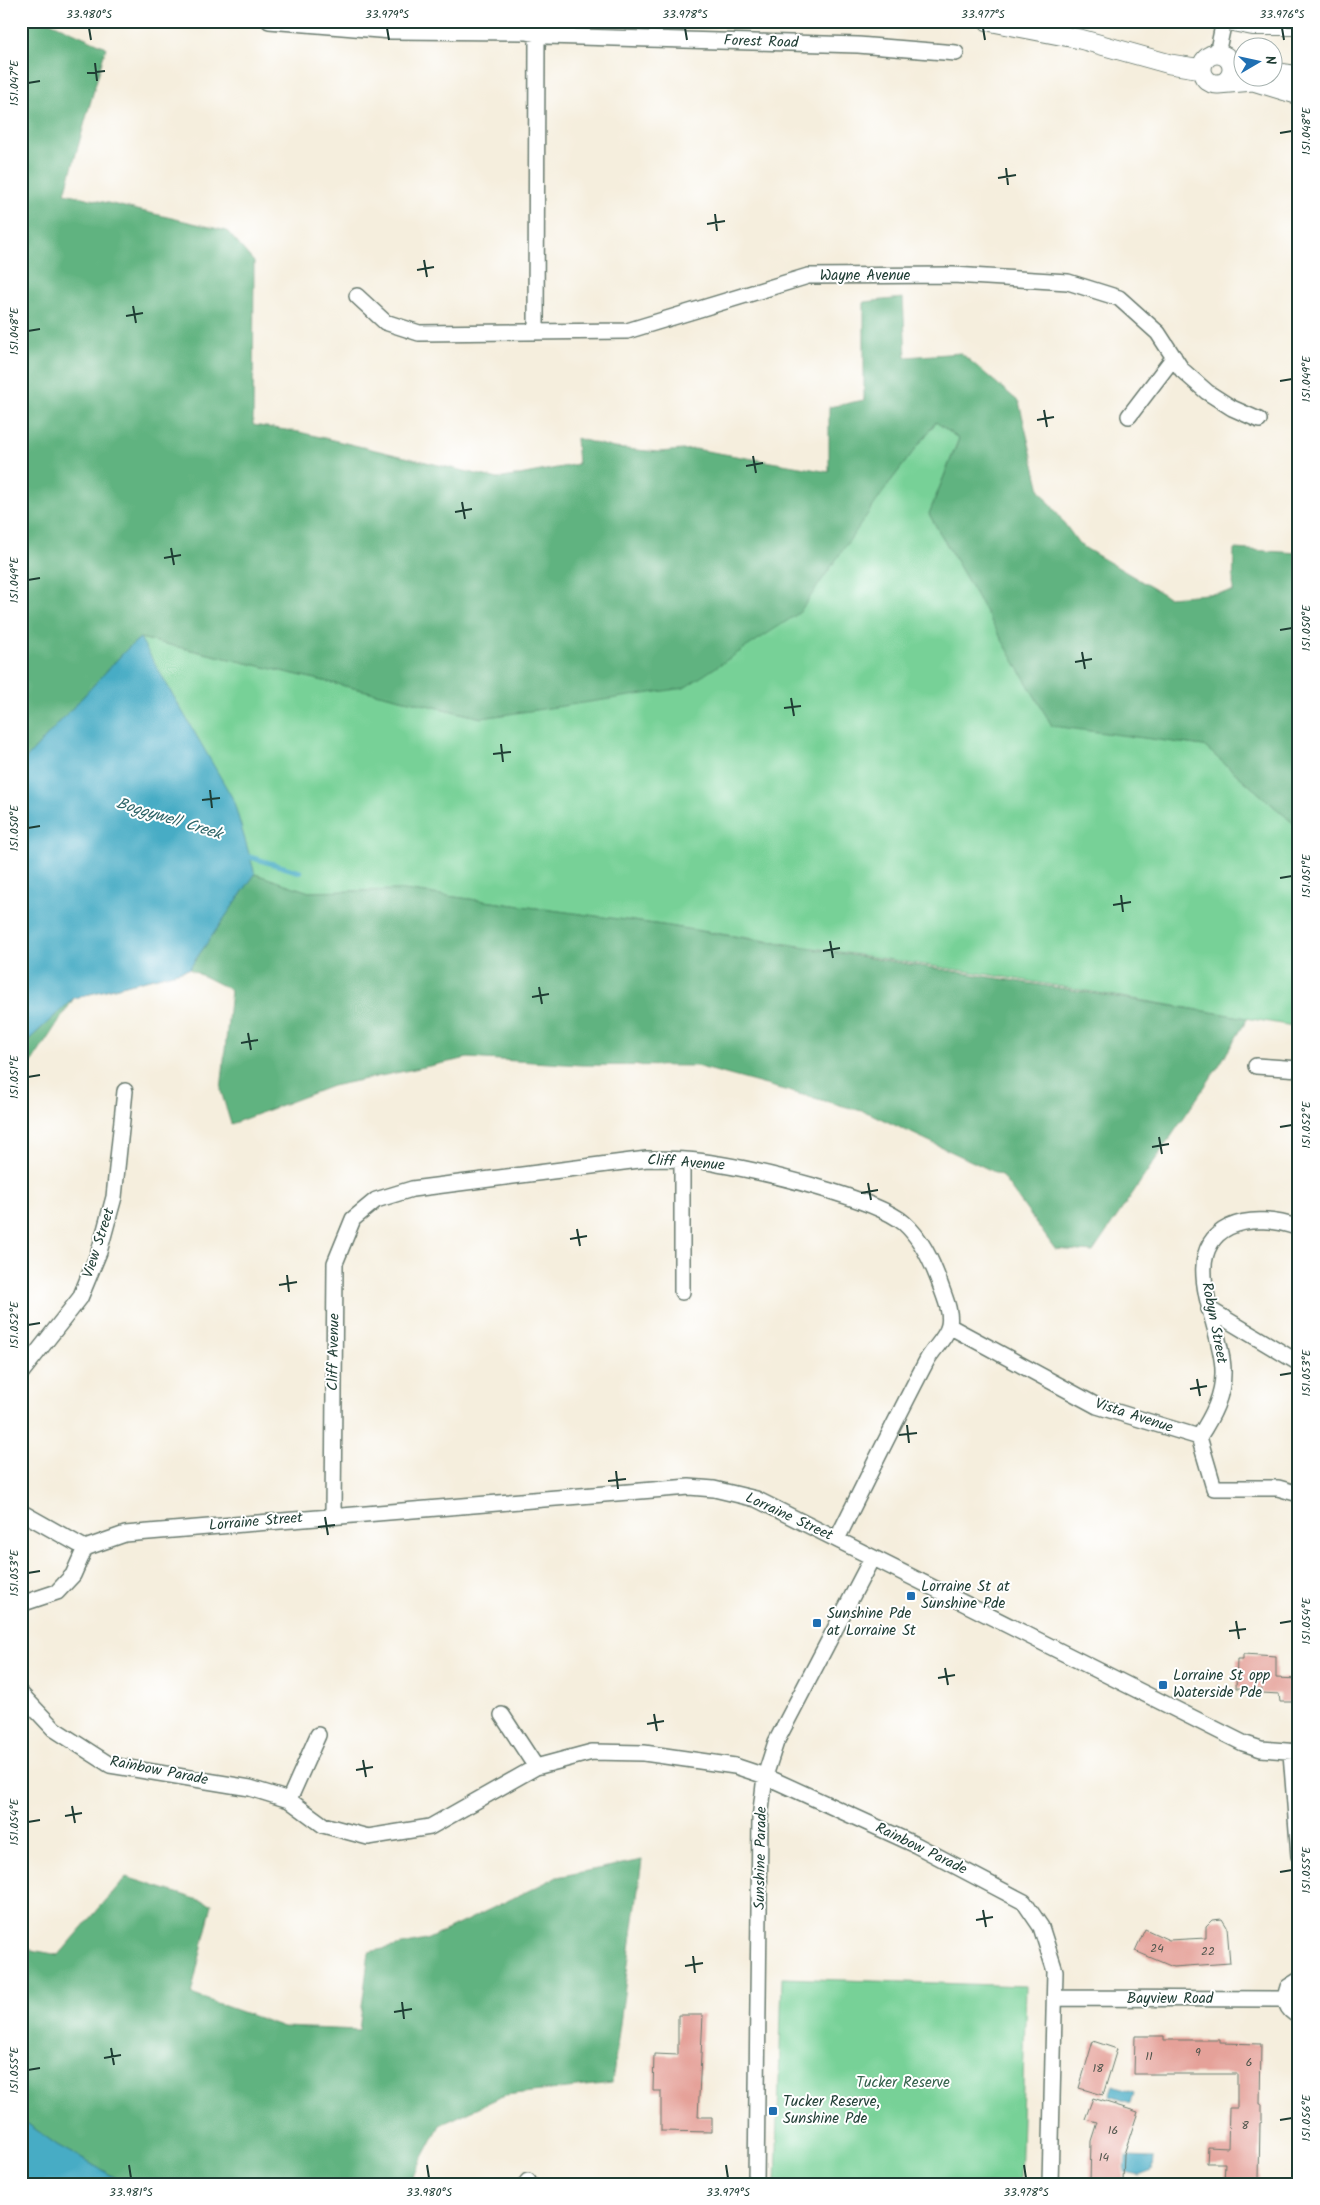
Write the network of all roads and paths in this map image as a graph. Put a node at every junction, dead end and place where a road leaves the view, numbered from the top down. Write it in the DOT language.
graph roads {
  1 [pos="269,21"];
  2 [pos="988,21"];
  3 [pos="1223,23"];
  4 [pos="537,26"];
  5 [pos="1299,32"];
  6 [pos="956,53"];
  7 [pos="1230,60"];
  8 [pos="1202,69"];
  9 [pos="1282,73"];
  10 [pos="1299,76"];
  11 [pos="1218,84"];
  12 [pos="1299,96"];
  13 [pos="357,296"];
  14 [pos="536,332"];
  15 [pos="1174,357"];
  16 [pos="1129,416"];
  17 [pos="1259,420"];
  18 [pos="1256,1066"];
  19 [pos="1299,1069"];
  20 [pos="125,1092"];
  21 [pos="682,1160"];
  22 [pos="1299,1228"];
  23 [pos="682,1292"];
  24 [pos="1209,1309"];
  25 [pos="949,1326"];
  26 [pos="1299,1362"];
  27 [pos="21,1373"];
  28 [pos="1200,1437"];
  29 [pos="1299,1494"];
  30 [pos="21,1512"];
  31 [pos="333,1516"];
  32 [pos="837,1539"];
  33 [pos="85,1548"];
  34 [pos="872,1558"];
  35 [pos="21,1604"];
  36 [pos="21,1694"];
  37 [pos="502,1715"];
  38 [pos="318,1735"];
  39 [pos="1295,1753"];
  40 [pos="536,1766"];
  41 [pos="765,1776"];
  42 [pos="290,1800"];
  43 [pos="1299,1856"];
  44 [pos="1299,1980"];
  45 [pos="1054,1998"];
  46 [pos="1285,1999"];
  47 [pos="1299,2016"];
  48 [pos="756,2184"];
  49 [pos="1050,2184"];
  1 -- 4 [label="street, Forest Road"];
  2 -- 8 [label="street"];
  3 -- 5 [label="lane"];
  3 -- 7 [label="street"];
  4 -- 6 [label="street, Forest Road"];
  4 -- 14 [label="street"];
  7 -- 8 [label="street"];
  7 -- 11 [label="street"];
  8 -- 11 [label="street"];
  9 -- 10 [label="street"];
  11 -- 12 [label="street"];
  13 -- 14 [label="street, Wayne Avenue"];
  14 -- 15 [label="street, Wayne Avenue"];
  15 -- 16 [label="street"];
  15 -- 17 [label="street, Wayne Avenue"];
  18 -- 19 [label="street"];
  20 -- 27 [label="street, View Street"];
  21 -- 23 [label="street"];
  21 -- 25 [label="street, Cliff Avenue"];
  21 -- 31 [label="street, Cliff Avenue"];
  22 -- 24 [label="street, Robyn Street"];
  24 -- 26 [label="street"];
  24 -- 28 [label="street, Robyn Street"];
  25 -- 28 [label="street, Vista Avenue"];
  25 -- 32 [label="street"];
  28 -- 29 [label="street"];
  30 -- 33 [label="street"];
  31 -- 32 [label="street, Lorraine Street"];
  31 -- 33 [label="street, Lorraine Street"];
  32 -- 34 [label="street, Lorraine Street"];
  33 -- 35 [label="street"];
  34 -- 39 [label="street, Lorraine Street"];
  34 -- 41 [label="street, Sunshine Parade"];
  36 -- 42 [label="street, Rainbow Parade"];
  37 -- 40 [label="street"];
  38 -- 42 [label="street"];
  39 -- 43 [label="street"];
  40 -- 41 [label="street, Rainbow Parade"];
  40 -- 42 [label="street, Rainbow Parade"];
  41 -- 45 [label="street, Rainbow Parade"];
  41 -- 48 [label="street, Sunshine Parade"];
  44 -- 46 [label="street"];
  45 -- 46 [label="street, Bayview Road"];
  45 -- 49 [label="street, Rainbow Parade"];
  46 -- 47 [label="street"];
}
